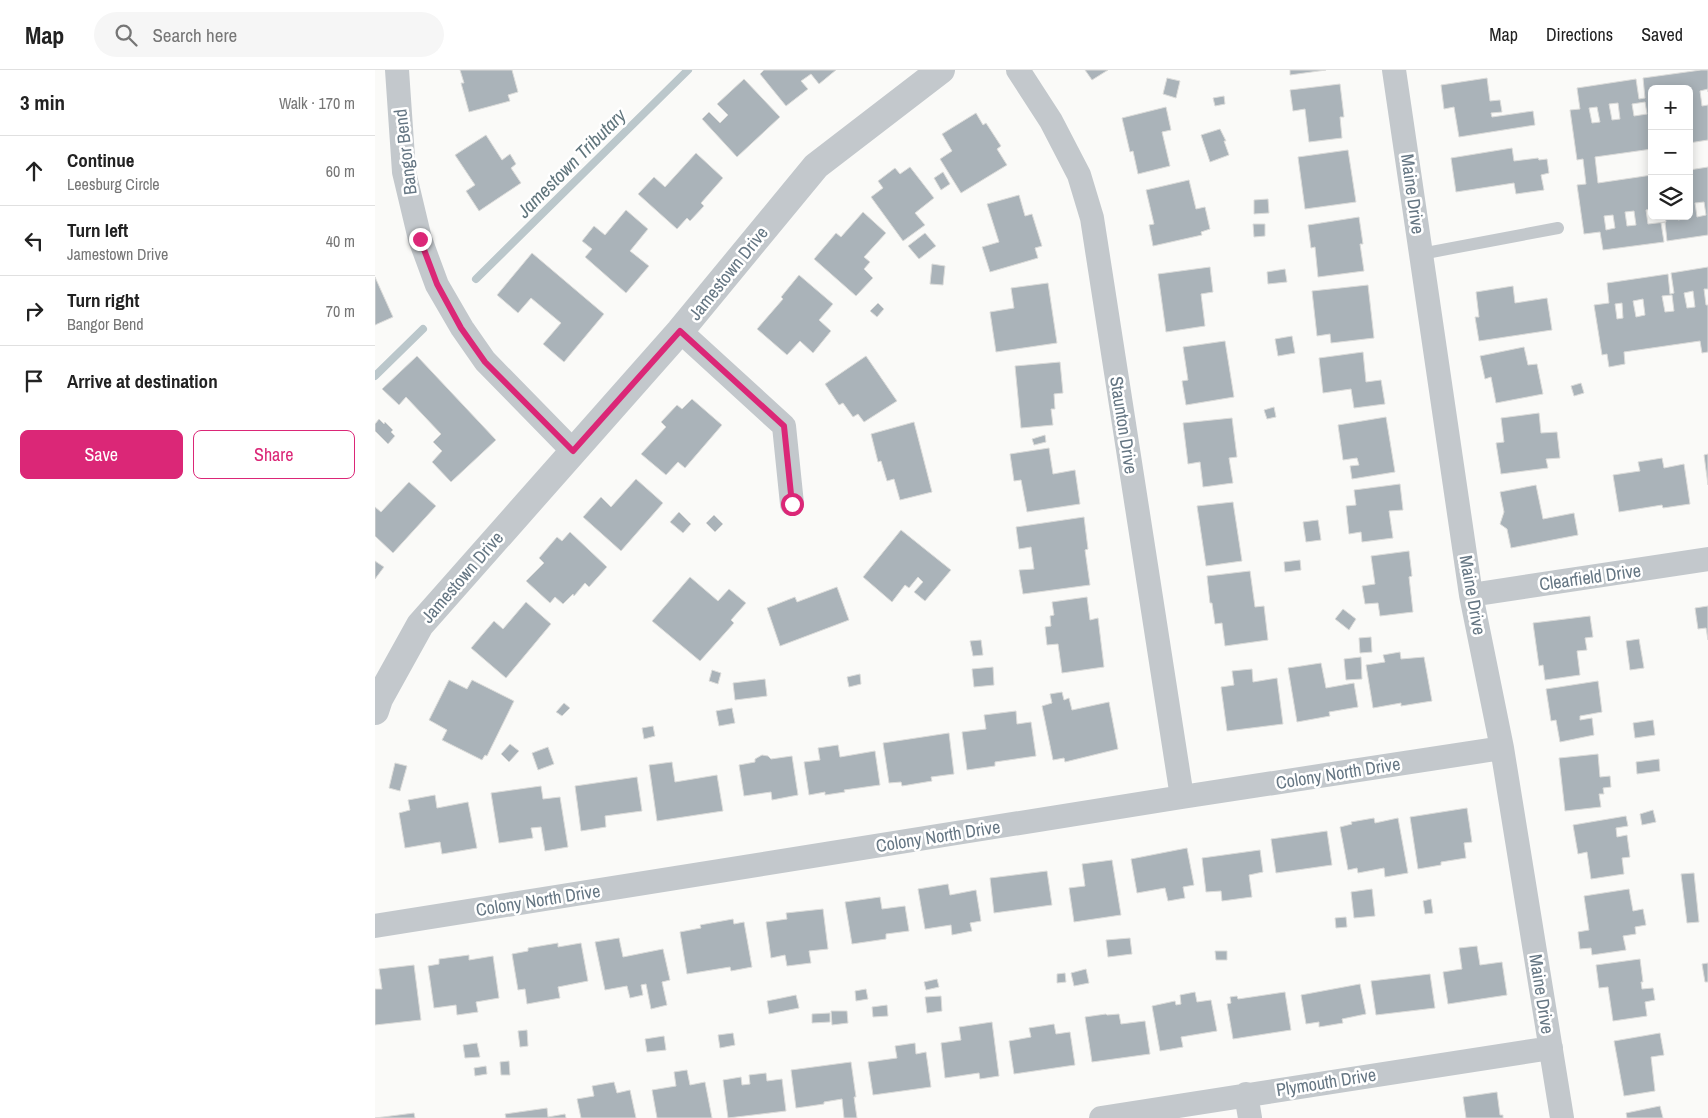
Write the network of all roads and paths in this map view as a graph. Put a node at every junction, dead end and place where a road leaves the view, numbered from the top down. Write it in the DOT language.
graph roads {
  1 [pos="397,70"];
  2 [pos="941,70"];
  3 [pos="1018,70"];
  4 [pos="1394,70"];
  5 [pos="1558,228"];
  6 [pos="1421,254"];
  7 [pos="680,331"];
  8 [pos="573,451"];
  9 [pos="792,504"];
  10 [pos="1708,559"];
  11 [pos="1471,594"];
  12 [pos="376,702"];
  13 [pos="1502,748"];
  14 [pos="1182,797"];
  15 [pos="375,926"];
  16 [pos="1551,1048"];
  17 [pos="1246,1094"];
  18 [pos="1101,1118"];
  19 [pos="1250,1118"];
  20 [pos="1563,1118"];
  1 -- 8 [label="street, Bangor Bend"];
  2 -- 7 [label="street, Jamestown Drive"];
  3 -- 14 [label="street, Staunton Drive"];
  4 -- 6 [label="street, Maine Drive"];
  5 -- 6 [label="lane"];
  6 -- 11 [label="street, Maine Drive"];
  7 -- 8 [label="street, Jamestown Drive"];
  7 -- 9 [label="street"];
  8 -- 12 [label="street, Jamestown Drive"];
  10 -- 11 [label="street, Clearfield Drive"];
  11 -- 13 [label="street, Maine Drive"];
  13 -- 14 [label="street, Colony North Drive"];
  13 -- 16 [label="street, Maine Drive"];
  14 -- 15 [label="street, Colony North Drive"];
  16 -- 17 [label="street, Plymouth Drive"];
  16 -- 20 [label="street, Maine Drive"];
  17 -- 18 [label="street, Plymouth Drive"];
  17 -- 19 [label="street"];
}
